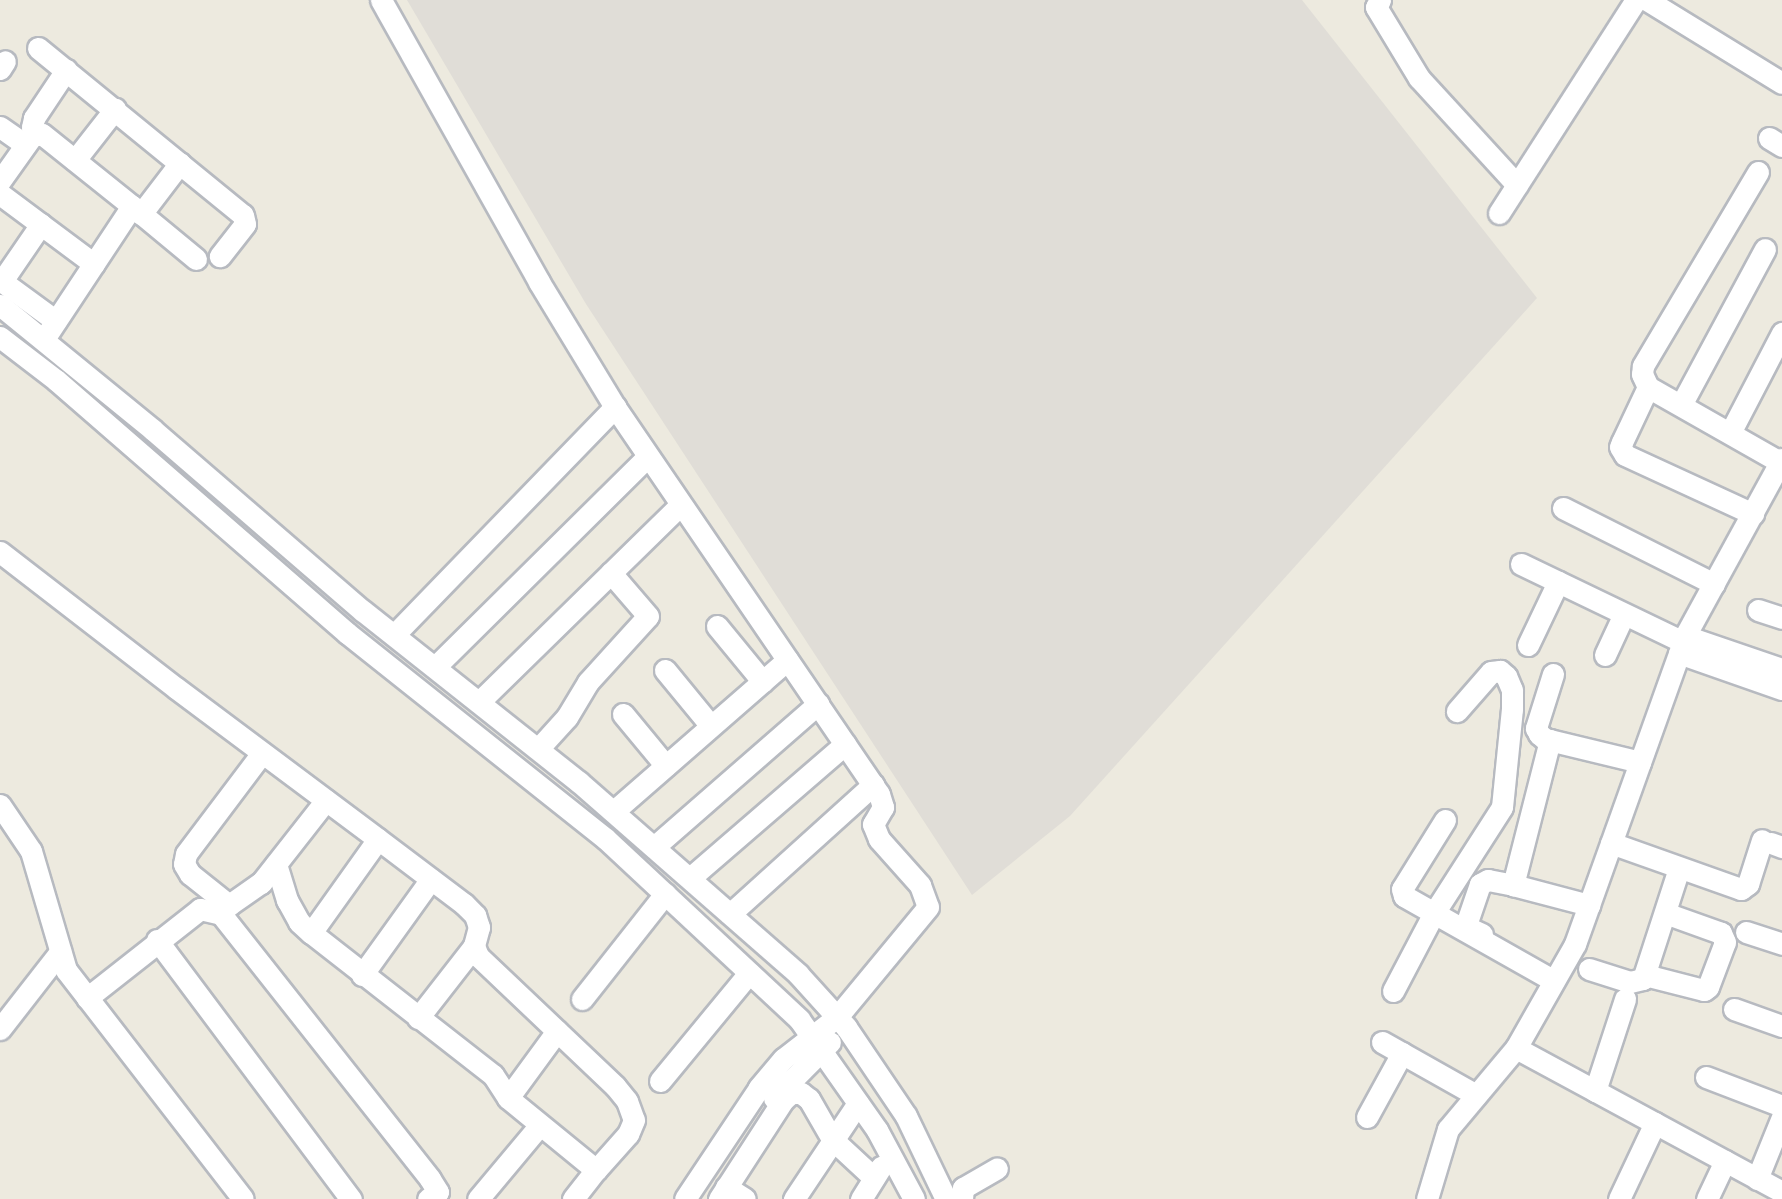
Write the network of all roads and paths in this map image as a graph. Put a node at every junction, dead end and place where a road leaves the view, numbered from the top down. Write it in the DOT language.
graph roads {
  1 [pos="381,0"];
  2 [pos="1380,0"];
  3 [pos="1636,0"];
  4 [pos="1647,0"];
  5 [pos="38,48"];
  6 [pos="66,70"];
  7 [pos="1782,83"];
  8 [pos="115,109"];
  9 [pos="0,127"];
  10 [pos="30,139"];
  11 [pos="75,160"];
  12 [pos="180,163"];
  13 [pos="1758,172"];
  14 [pos="0,181"];
  15 [pos="1517,185"];
  16 [pos="0,194"];
  17 [pos="137,210"];
  18 [pos="1499,213"];
  19 [pos="41,224"];
  20 [pos="1765,249"];
  21 [pos="220,256"];
  22 [pos="196,259"];
  23 [pos="94,264"];
  24 [pos="1,281"];
  25 [pos="0,305"];
  26 [pos="56,321"];
  27 [pos="1782,333"];
  28 [pos="0,337"];
  29 [pos="44,339"];
  30 [pos="1648,387"];
  31 [pos="1680,405"];
  32 [pos="615,407"];
  33 [pos="1730,433"];
  34 [pos="647,457"];
  35 [pos="1780,469"];
  36 [pos="680,505"];
  37 [pos="1563,508"];
  38 [pos="1753,514"];
  39 [pos="0,552"];
  40 [pos="1521,564"];
  41 [pos="611,573"];
  42 [pos="1558,582"];
  43 [pos="1714,584"];
  44 [pos="1758,610"];
  45 [pos="1624,614"];
  46 [pos="1782,618"];
  47 [pos="717,626"];
  48 [pos="394,635"];
  49 [pos="1683,644"];
  50 [pos="1528,645"];
  51 [pos="1605,656"];
  52 [pos="787,660"];
  53 [pos="435,668"];
  54 [pos="1782,669"];
  55 [pos="665,670"];
  56 [pos="1553,674"];
  57 [pos="763,682"];
  58 [pos="1782,689"];
  59 [pos="479,702"];
  60 [pos="818,704"];
  61 [pos="1457,711"];
  62 [pos="623,714"];
  63 [pos="711,726"];
  64 [pos="1550,740"];
  65 [pos="845,744"];
  66 [pos="538,749"];
  67 [pos="262,753"];
  68 [pos="1640,762"];
  69 [pos="666,766"];
  70 [pos="873,784"];
  71 [pos="326,800"];
  72 [pos="0,806"];
  73 [pos="614,812"];
  74 [pos="1445,820"];
  75 [pos="378,839"];
  76 [pos="1611,843"];
  77 [pos="1772,843"];
  78 [pos="654,846"];
  79 [pos="276,864"];
  80 [pos="1680,868"];
  81 [pos="690,878"];
  82 [pos="431,879"];
  83 [pos="1513,885"];
  84 [pos="665,894"];
  85 [pos="1589,905"];
  86 [pos="225,909"];
  87 [pos="1434,913"];
  88 [pos="1665,913"];
  89 [pos="730,914"];
  90 [pos="1746,932"];
  91 [pos="311,933"];
  92 [pos="157,940"];
  93 [pos="1496,941"];
  94 [pos="1782,944"];
  95 [pos="474,946"];
  96 [pos="60,952"];
  97 [pos="1589,969"];
  98 [pos="750,973"];
  99 [pos="362,975"];
  100 [pos="1645,975"];
  101 [pos="1554,981"];
  102 [pos="1393,991"];
  103 [pos="87,998"];
  104 [pos="582,999"];
  105 [pos="1625,999"];
  106 [pos="1734,1009"];
  107 [pos="418,1018"];
  108 [pos="842,1022"];
  109 [pos="1782,1026"];
  110 [pos="0,1029"];
  111 [pos="556,1031"];
  112 [pos="1382,1042"];
  113 [pos="816,1043"];
  114 [pos="1516,1048"];
  115 [pos="1402,1053"];
  116 [pos="1706,1077"];
  117 [pos="660,1081"];
  118 [pos="1595,1091"];
  119 [pos="1476,1095"];
  120 [pos="508,1098"];
  121 [pos="858,1103"];
  122 [pos="1782,1106"];
  123 [pos="1367,1117"];
  124 [pos="1782,1117"];
  125 [pos="1655,1124"];
  126 [pos="539,1126"];
  127 [pos="832,1139"];
  128 [pos="890,1154"];
  129 [pos="1725,1161"];
  130 [pos="997,1168"];
  131 [pos="596,1170"];
  132 [pos="874,1178"];
  133 [pos="1757,1179"];
  134 [pos="1782,1192"];
  135 [pos="723,1193"];
  136 [pos="437,1197"];
  137 [pos="243,1199"];
  138 [pos="351,1199"];
  139 [pos="478,1199"];
  140 [pos="573,1199"];
  141 [pos="686,1199"];
  142 [pos="702,1199"];
  143 [pos="745,1199"];
  144 [pos="794,1199"];
  145 [pos="861,1199"];
  146 [pos="914,1199"];
  147 [pos="946,1199"];
  148 [pos="962,1199"];
  149 [pos="1427,1199"];
  150 [pos="1619,1199"];
  151 [pos="1707,1199"];
  1 -- 32 [label="street"];
  2 -- 15 [label="street"];
  3 -- 15 [label="street"];
  4 -- 7 [label="street"];
  5 -- 6 [label="street"];
  6 -- 8 [label="street"];
  6 -- 10 [label="street"];
  8 -- 11 [label="street"];
  8 -- 12 [label="street"];
  9 -- 10 [label="street"];
  10 -- 11 [label="street"];
  10 -- 14 [label="street"];
  11 -- 17 [label="street"];
  12 -- 17 [label="street"];
  12 -- 21 [label="street"];
  13 -- 30 [label="street"];
  15 -- 18 [label="street"];
  16 -- 19 [label="street"];
  17 -- 22 [label="street"];
  17 -- 23 [label="street"];
  19 -- 23 [label="street"];
  19 -- 24 [label="street"];
  20 -- 31 [label="street"];
  23 -- 26 [label="street"];
  24 -- 26 [label="street"];
  25 -- 29 [label="street"];
  26 -- 29 [label="street"];
  27 -- 33 [label="street"];
  28 -- 84 [label="street"];
  29 -- 48 [label="street"];
  30 -- 31 [label="street"];
  30 -- 38 [label="street"];
  31 -- 33 [label="street"];
  32 -- 34 [label="street"];
  32 -- 48 [label="street"];
  33 -- 35 [label="street"];
  34 -- 36 [label="street"];
  34 -- 53 [label="street"];
  35 -- 38 [label="street"];
  36 -- 41 [label="street"];
  36 -- 52 [label="street"];
  37 -- 43 [label="street"];
  38 -- 43 [label="street"];
  39 -- 67 [label="street"];
  40 -- 42 [label="street"];
  41 -- 59 [label="street"];
  41 -- 66 [label="street"];
  42 -- 45 [label="street"];
  42 -- 50 [label="street"];
  43 -- 49 [label="street"];
  44 -- 46 [label="street"];
  45 -- 49 [label="street"];
  45 -- 51 [label="street"];
  47 -- 57 [label="street"];
  48 -- 53 [label="street"];
  49 -- 54 [label="street"];
  49 -- 58 [label="street"];
  49 -- 68 [label="street"];
  52 -- 57 [label="street"];
  52 -- 60 [label="street"];
  53 -- 59 [label="street"];
  55 -- 63 [label="street"];
  56 -- 64 [label="street"];
  57 -- 63 [label="street"];
  59 -- 66 [label="street"];
  60 -- 65 [label="street"];
  60 -- 78 [label="street"];
  61 -- 87 [label="street"];
  62 -- 69 [label="street"];
  63 -- 69 [label="street"];
  64 -- 68 [label="street"];
  64 -- 83 [label="street"];
  65 -- 70 [label="street"];
  65 -- 81 [label="street"];
  66 -- 73 [label="street"];
  67 -- 71 [label="street"];
  67 -- 86 [label="street"];
  68 -- 76 [label="street"];
  69 -- 73 [label="street"];
  70 -- 89 [label="street"];
  70 -- 108 [label="street"];
  71 -- 75 [label="street"];
  71 -- 79 [label="street"];
  72 -- 96 [label="street"];
  73 -- 78 [label="street"];
  74 -- 87 [label="street"];
  75 -- 82 [label="street"];
  75 -- 91 [label="street"];
  76 -- 80 [label="street"];
  76 -- 85 [label="street"];
  77 -- 80 [label="street"];
  78 -- 81 [label="street"];
  79 -- 86 [label="street"];
  79 -- 91 [label="street"];
  80 -- 88 [label="street"];
  81 -- 89 [label="street"];
  82 -- 95 [label="street"];
  82 -- 99 [label="street"];
  83 -- 85 [label="street"];
  83 -- 93 [label="street"];
  84 -- 98 [label="street"];
  84 -- 104 [label="street"];
  85 -- 101 [label="street"];
  86 -- 92 [label="street"];
  86 -- 136 [label="street"];
  87 -- 101 [label="street"];
  87 -- 102 [label="street"];
  88 -- 100 [label="street"];
  88 -- 100 [label="street"];
  89 -- 108 [label="street"];
  90 -- 94 [label="street"];
  91 -- 99 [label="street"];
  92 -- 103 [label="street"];
  92 -- 138 [label="street"];
  95 -- 107 [label="street"];
  95 -- 111 [label="street"];
  96 -- 103 [label="street"];
  96 -- 110 [label="street"];
  97 -- 100 [label="street"];
  98 -- 113 [label="street"];
  98 -- 117 [label="street"];
  99 -- 107 [label="street"];
  101 -- 114 [label="street"];
  103 -- 137 [label="street"];
  105 -- 118 [label="street"];
  106 -- 109 [label="street"];
  107 -- 120 [label="street"];
  108 -- 113 [label="street"];
  108 -- 147 [label="street"];
  111 -- 120 [label="street"];
  111 -- 131 [label="street"];
  112 -- 115 [label="street"];
  113 -- 121 [label="street"];
  113 -- 141 [label="street"];
  113 -- 142 [label="street"];
  114 -- 118 [label="street"];
  114 -- 119 [label="street"];
  115 -- 119 [label="street"];
  115 -- 123 [label="street"];
  116 -- 122 [label="street"];
  118 -- 125 [label="street"];
  119 -- 149 [label="street"];
  120 -- 126 [label="street"];
  121 -- 127 [label="street"];
  121 -- 128 [label="street"];
  124 -- 133 [label="street"];
  125 -- 129 [label="street"];
  125 -- 150 [label="street"];
  126 -- 131 [label="street"];
  126 -- 139 [label="street"];
  127 -- 132 [label="street"];
  127 -- 135 [label="street"];
  127 -- 144 [label="street"];
  128 -- 132 [label="street"];
  128 -- 146 [label="street"];
  129 -- 133 [label="street"];
  129 -- 151 [label="street"];
  130 -- 148 [label="street"];
  131 -- 140 [label="street"];
  132 -- 145 [label="street"];
  133 -- 134 [label="street"];
  135 -- 143 [label="street"];
}
